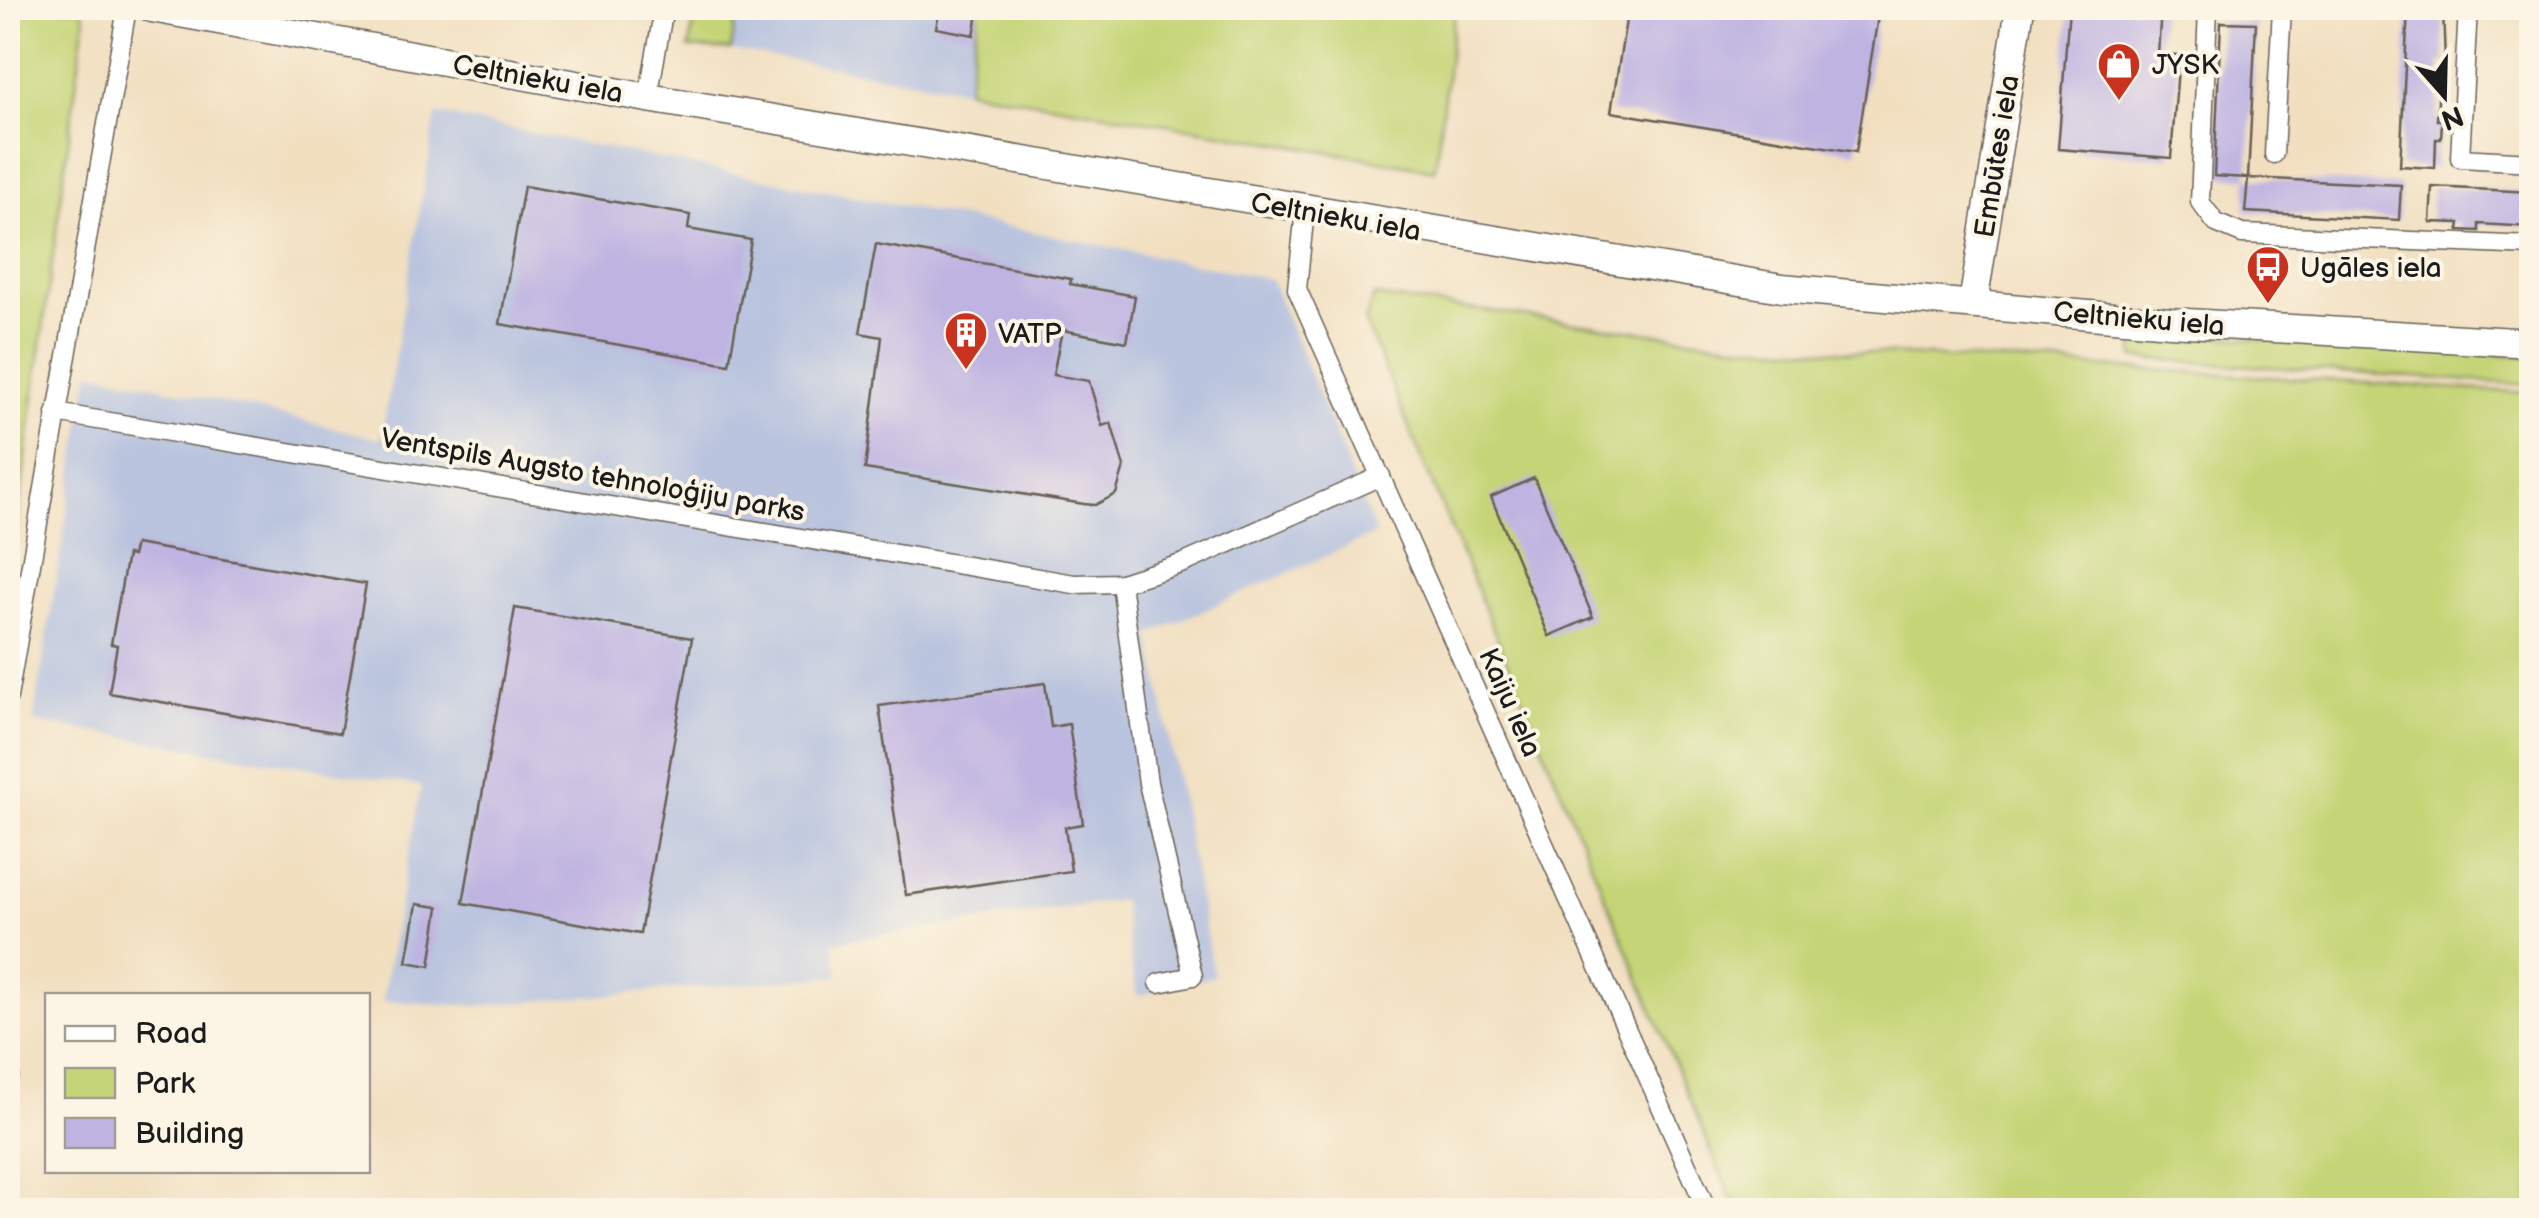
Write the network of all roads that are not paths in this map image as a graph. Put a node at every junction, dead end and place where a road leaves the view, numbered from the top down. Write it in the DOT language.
graph roads {
  1 [pos="127,8"];
  2 [pos="152,8"];
  3 [pos="664,8"];
  4 [pos="2020,8"];
  5 [pos="2208,8"];
  6 [pos="2282,8"];
  7 [pos="2468,8"];
  8 [pos="648,98"];
  9 [pos="2274,154"];
  10 [pos="2532,162"];
  11 [pos="1305,210"];
  12 [pos="2532,246"];
  13 [pos="1974,304"];
  14 [pos="2532,344"];
  15 [pos="56,413"];
  16 [pos="1381,476"];
  17 [pos="1120,584"];
  18 [pos="8,697"];
  19 [pos="1159,984"];
  20 [pos="1706,1210"];
  1 -- 15 [label="street"];
  2 -- 8 [label="street, Celtnieku iela"];
  3 -- 8 [label="street"];
  4 -- 13 [label="street, Embūtes iela"];
  5 -- 12 [label="street"];
  6 -- 9 [label="street"];
  7 -- 10 [label="street"];
  8 -- 11 [label="street, Celtnieku iela"];
  11 -- 13 [label="street, Celtnieku iela"];
  11 -- 16 [label="street, Kaiju iela"];
  13 -- 14 [label="street, Celtnieku iela"];
  15 -- 17 [label="street, Ventspils Augsto tehnoloģiju parks"];
  15 -- 18 [label="street"];
  16 -- 17 [label="street, Ventspils Augsto tehnoloģiju parks"];
  16 -- 20 [label="street, Kaiju iela"];
  17 -- 19 [label="street"];
}
